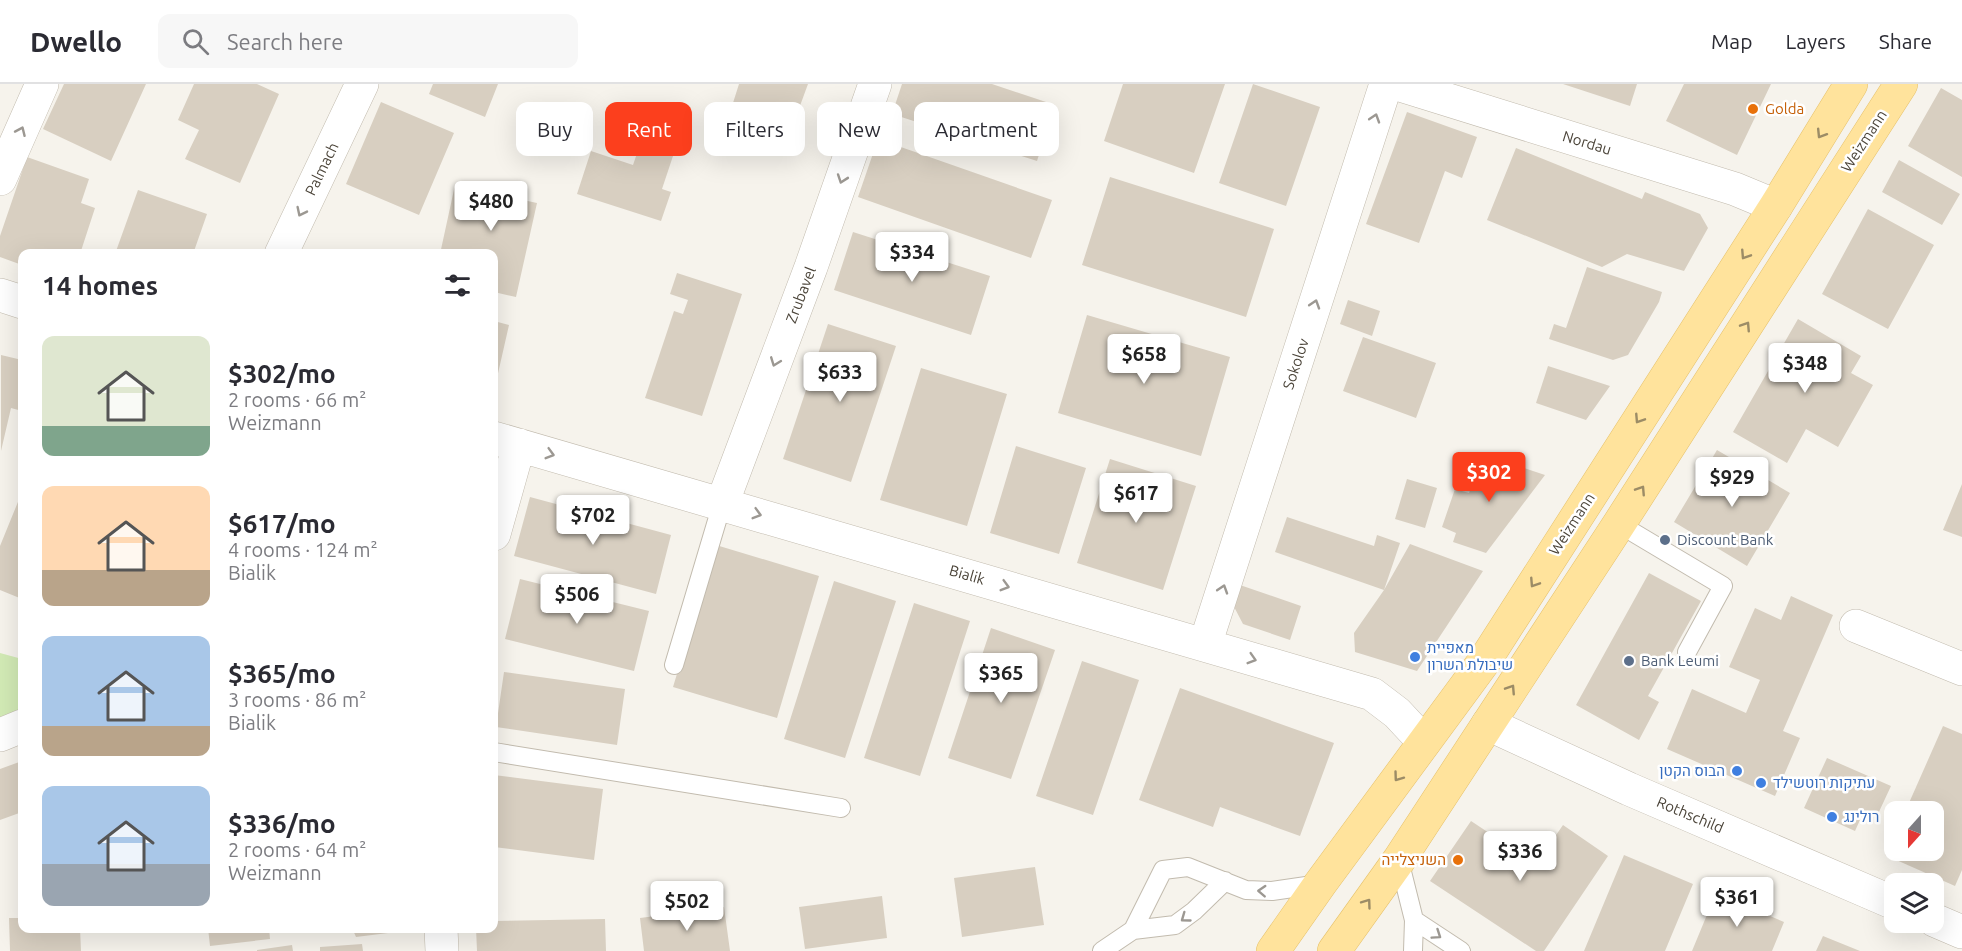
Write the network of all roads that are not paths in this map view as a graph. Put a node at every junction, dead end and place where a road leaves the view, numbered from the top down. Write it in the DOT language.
graph roads {
  1 [pos="42,84"];
  2 [pos="362,84"];
  3 [pos="875,84"];
  4 [pos="1386,84"];
  5 [pos="1397,84"];
  6 [pos="1851,84"];
  7 [pos="1901,84"];
  8 [pos="0,178"];
  9 [pos="1776,206"];
  10 [pos="283,249"];
  11 [pos="0,295"];
  12 [pos="18,301"];
  13 [pos="506,442"];
  14 [pos="498,503"];
  15 [pos="722,504"];
  16 [pos="1619,524"];
  17 [pos="1856,626"];
  18 [pos="1205,645"];
  19 [pos="1687,652"];
  20 [pos="674,665"];
  21 [pos="1962,669"];
  22 [pos="1488,724"];
  23 [pos="18,728"];
  24 [pos="0,735"];
  25 [pos="1424,742"];
  26 [pos="498,753"];
  27 [pos="840,808"];
  28 [pos="1399,860"];
  29 [pos="1225,881"];
  30 [pos="1320,884"];
  31 [pos="1884,899"];
  32 [pos="1414,920"];
  33 [pos="1944,924"];
  34 [pos="1133,930"];
  35 [pos="1962,932"];
  36 [pos="441,933"];
  37 [pos="1273,947"];
  38 [pos="442,951"];
  39 [pos="1102,951"];
  40 [pos="1334,951"];
  41 [pos="1413,951"];
  42 [pos="1461,951"];
  8 -- 1 [label="street, one-way"];
  2 -- 10 [label="street, Palmach, one-way"];
  3 -- 15 [label="street, Zrubavel, one-way"];
  18 -- 4 [label="street, Sokolov, one-way"];
  5 -- 9 [label="street, Nordau"];
  6 -- 9 [label="main road, Weizmann, one-way"];
  16 -- 7 [label="main road, Weizmann, one-way"];
  9 -- 25 [label="main road, Weizmann, one-way"];
  11 -- 12 [label="street"];
  13 -- 14 [label="street"];
  13 -- 15 [label="street, Bialik, one-way"];
  15 -- 18 [label="street, Bialik, one-way"];
  15 -- 20 [label="lane"];
  16 -- 19 [label="lane"];
  22 -- 16 [label="main road, Weizmann, one-way"];
  17 -- 21 [label="street"];
  18 -- 25 [label="street, Bialik, one-way"];
  22 -- 28 [label="main road, Weizmann"];
  22 -- 31 [label="street, Rothschild"];
  23 -- 24 [label="street"];
  25 -- 30 [label="main road, Weizmann, one-way"];
  26 -- 27 [label="lane"];
  28 -- 32 [label="lane"];
  40 -- 28 [label="main road, Weizmann, one-way"];
  30 -- 29 [label="lane, one-way"];
  29 -- 34 [label="lane, one-way"];
  29 -- 34 [label="lane"];
  30 -- 37 [label="main road, Weizmann"];
  32 -- 41 [label="lane"];
  32 -- 42 [label="lane, one-way"];
  33 -- 35 [label="street"];
  34 -- 39 [label="lane"];
  36 -- 38 [label="street"];
}
